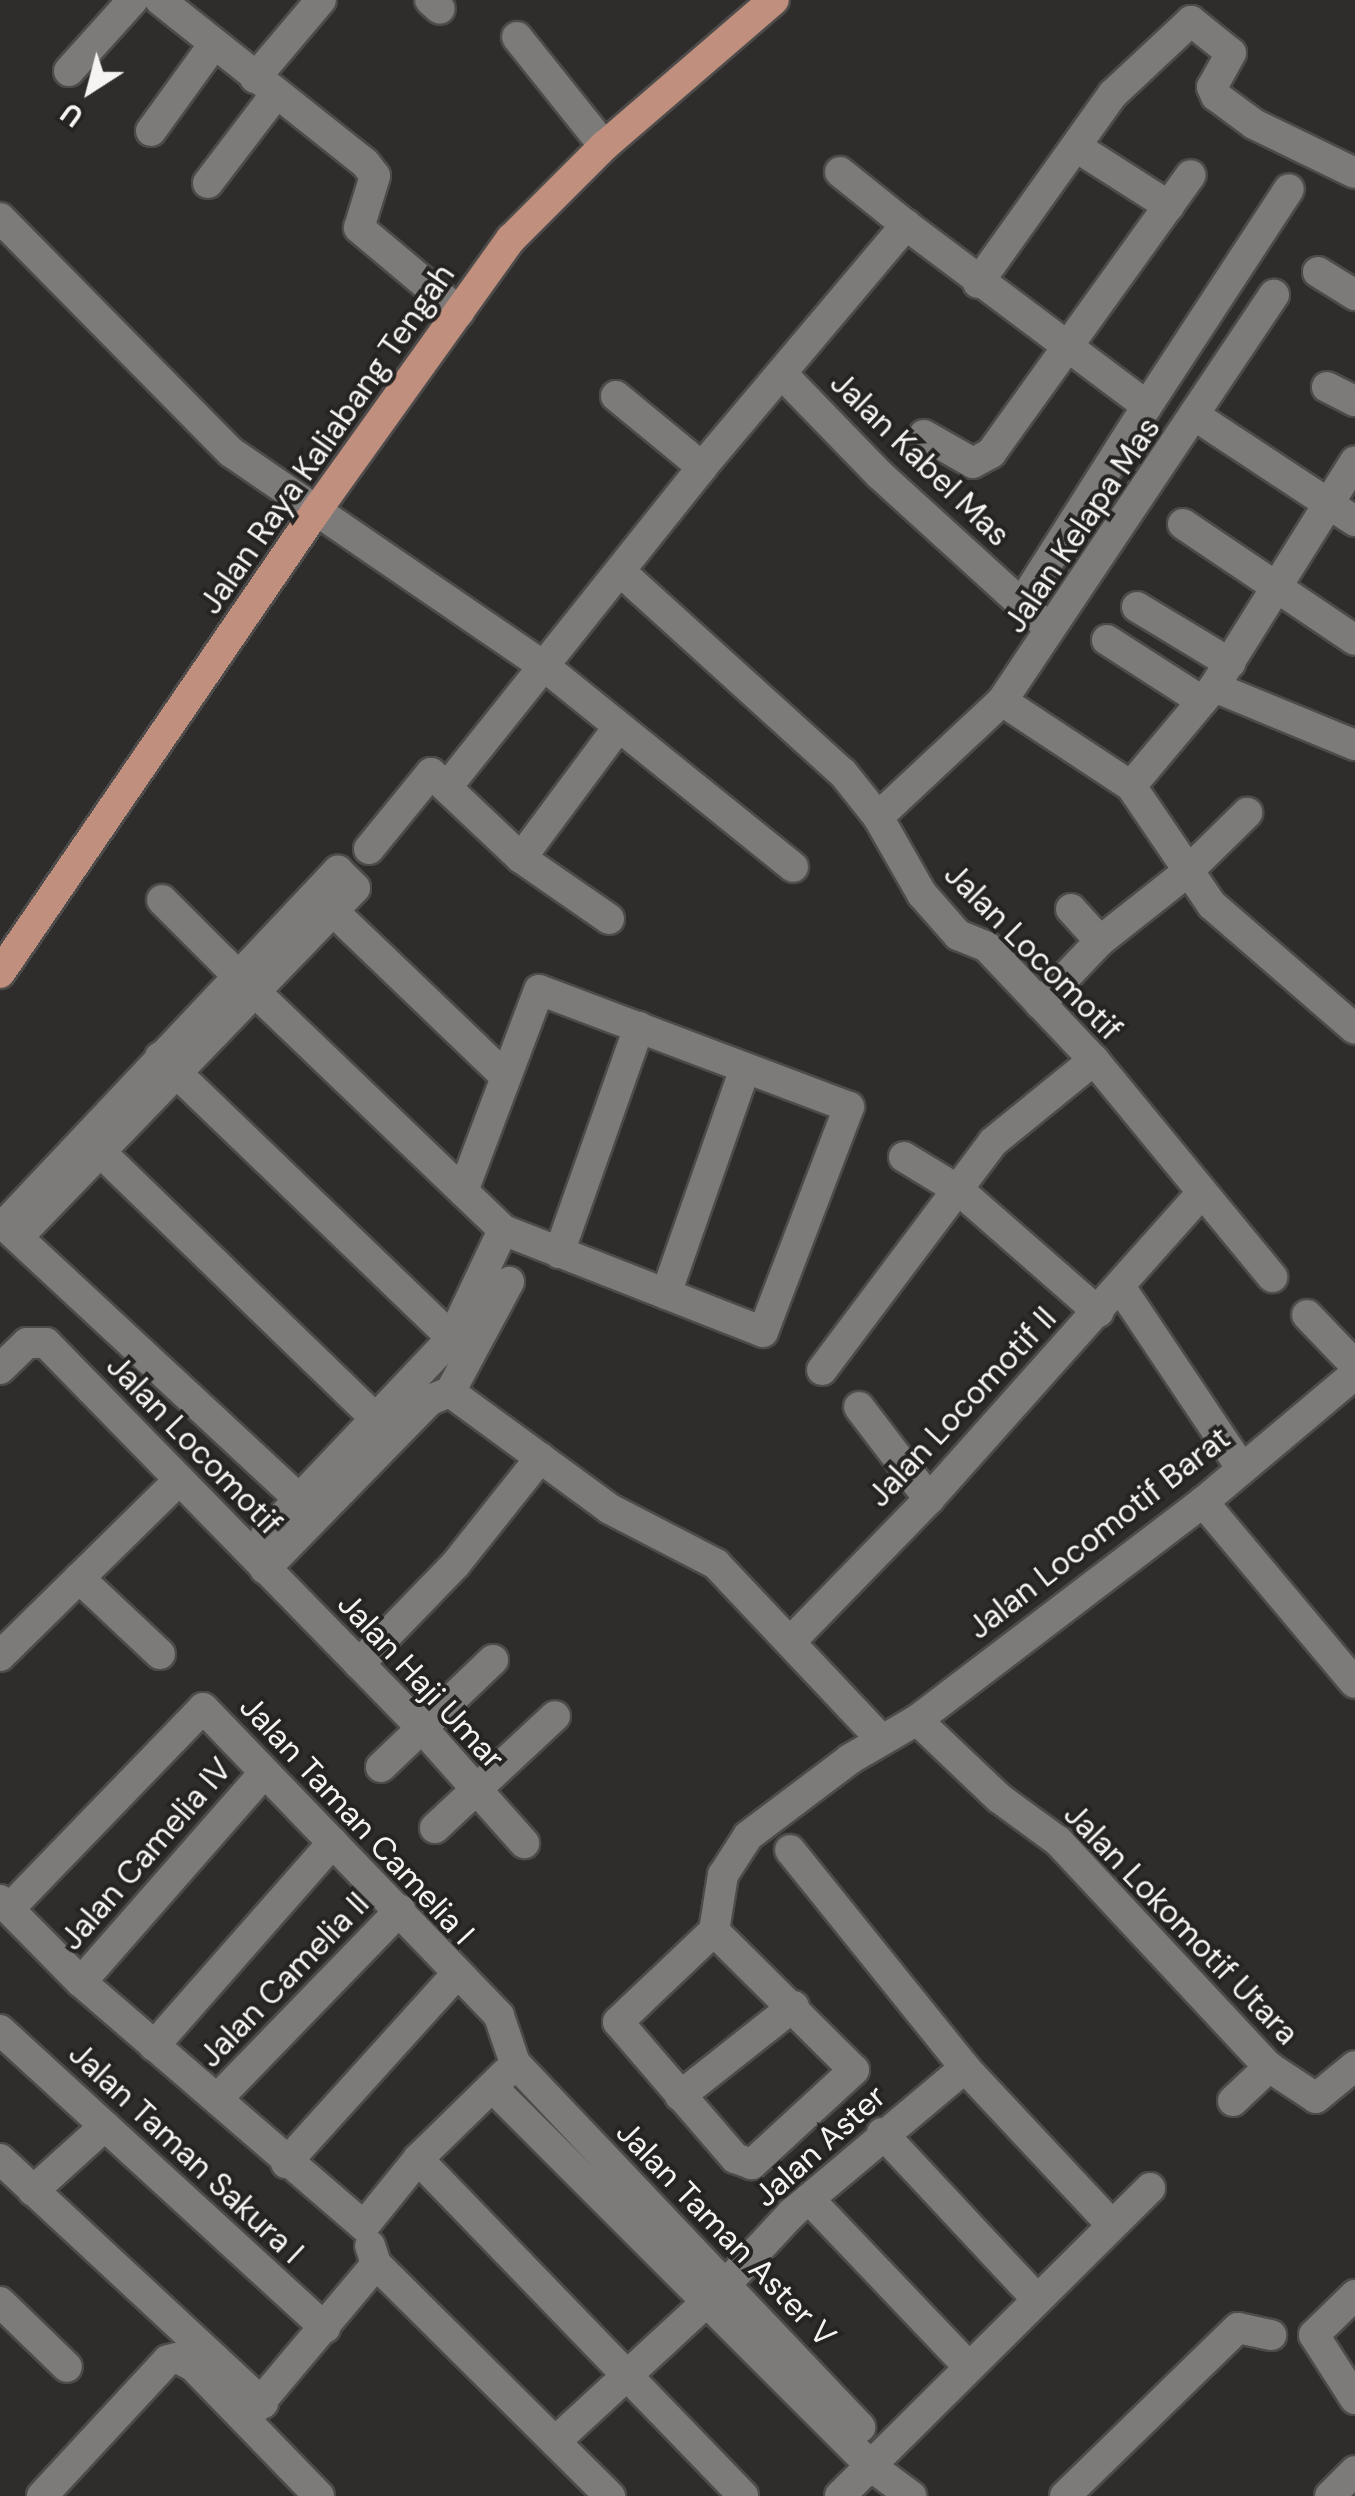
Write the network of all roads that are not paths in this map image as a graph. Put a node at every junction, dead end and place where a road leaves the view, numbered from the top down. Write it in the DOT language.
graph roads {
  1 [pos="133,0"];
  2 [pos="160,0"];
  3 [pos="322,0"];
  4 [pos="774,0"];
  5 [pos="517,37"];
  6 [pos="214,44"];
  7 [pos="69,70"];
  8 [pos="265,86"];
  9 [pos="151,131"];
  10 [pos="604,146"];
  11 [pos="1078,148"];
  12 [pos="840,172"];
  13 [pos="1355,172"];
  14 [pos="1192,175"];
  15 [pos="208,184"];
  16 [pos="1288,189"];
  17 [pos="1169,206"];
  18 [pos="0,218"];
  19 [pos="906,225"];
  20 [pos="1318,272"];
  21 [pos="978,283"];
  22 [pos="1355,295"];
  23 [pos="1274,296"];
  24 [pos="459,312"];
  25 [pos="1064,349"];
  26 [pos="784,376"];
  27 [pos="1327,387"];
  28 [pos="616,396"];
  29 [pos="1355,401"];
  30 [pos="1147,406"];
  31 [pos="1198,417"];
  32 [pos="924,435"];
  33 [pos="1355,461"];
  34 [pos="702,467"];
  35 [pos="1328,503"];
  36 [pos="316,511"];
  37 [pos="1355,521"];
  38 [pos="1183,524"];
  39 [pos="621,572"];
  40 [pos="1279,587"];
  41 [pos="1022,603"];
  42 [pos="1137,607"];
  43 [pos="1052,634"];
  44 [pos="1107,640"];
  45 [pos="1355,640"];
  46 [pos="544,666"];
  47 [pos="1215,684"];
  48 [pos="1002,702"];
  49 [pos="616,730"];
  50 [pos="1355,745"];
  51 [pos="1132,786"];
  52 [pos="448,787"];
  53 [pos="1247,813"];
  54 [pos="878,816"];
  55 [pos="369,849"];
  56 [pos="521,858"];
  57 [pos="793,867"];
  58 [pos="1186,873"];
  59 [pos="162,900"];
  60 [pos="1072,909"];
  61 [pos="609,918"];
  62 [pos="1100,941"];
  63 [pos="0,973"];
  64 [pos="245,982"];
  65 [pos="1040,1004"];
  66 [pos="638,1027"];
  67 [pos="1355,1029"];
  68 [pos="1094,1060"];
  69 [pos="166,1062"];
  70 [pos="745,1068"];
  71 [pos="506,1077"];
  72 [pos="92,1144"];
  73 [pos="904,1156"];
  74 [pos="960,1191"];
  75 [pos="463,1192"];
  76 [pos="1199,1196"];
  77 [pos="7,1228"];
  78 [pos="503,1230"];
  79 [pos="560,1252"];
  80 [pos="1272,1277"];
  81 [pos="509,1282"];
  82 [pos="1121,1288"];
  83 [pos="666,1294"];
  84 [pos="1098,1312"];
  85 [pos="1307,1316"];
  86 [pos="452,1338"];
  87 [pos="1355,1365"];
  88 [pos="0,1369"];
  89 [pos="822,1370"];
  90 [pos="1355,1374"];
  91 [pos="450,1392"];
  92 [pos="859,1407"];
  93 [pos="374,1418"];
  94 [pos="540,1458"];
  95 [pos="1240,1466"];
  96 [pos="178,1481"];
  97 [pos="298,1498"];
  98 [pos="929,1499"];
  99 [pos="1202,1502"];
  100 [pos="266,1534"];
  101 [pos="265,1569"];
  102 [pos="79,1578"];
  103 [pos="793,1639"];
  104 [pos="160,1654"];
  105 [pos="0,1656"];
  106 [pos="493,1660"];
  107 [pos="359,1664"];
  108 [pos="1355,1682"];
  109 [pos="555,1716"];
  110 [pos="917,1720"];
  111 [pos="422,1728"];
  112 [pos="880,1738"];
  113 [pos="381,1768"];
  114 [pos="264,1773"];
  115 [pos="477,1790"];
  116 [pos="434,1828"];
  117 [pos="333,1842"];
  118 [pos="524,1843"];
  119 [pos="790,1850"];
  120 [pos="4,1905"];
  121 [pos="400,1910"];
  122 [pos="714,1931"];
  123 [pos="455,1976"];
  124 [pos="81,1982"];
  125 [pos="794,2006"];
  126 [pos="0,2030"];
  127 [pos="154,2046"];
  128 [pos="515,2063"];
  129 [pos="1355,2066"];
  130 [pos="1269,2067"];
  131 [pos="965,2068"];
  132 [pos="492,2088"];
  133 [pos="680,2096"];
  134 [pos="218,2098"];
  135 [pos="1233,2101"];
  136 [pos="105,2126"];
  137 [pos="882,2133"];
  138 [pos="418,2158"];
  139 [pos="0,2159"];
  140 [pos="286,2162"];
  141 [pos="1150,2188"];
  142 [pos="10,2193"];
  143 [pos="810,2199"];
  144 [pos="364,2226"];
  145 [pos="1112,2226"];
  146 [pos="376,2264"];
  147 [pos="717,2292"];
  148 [pos="1355,2295"];
  149 [pos="1036,2298"];
  150 [pos="0,2302"];
  151 [pos="128,2303"];
  152 [pos="326,2328"];
  153 [pos="1270,2336"];
  154 [pos="966,2365"];
  155 [pos="68,2367"];
  156 [pos="626,2373"];
  157 [pos="1355,2399"];
  158 [pos="254,2411"];
  159 [pos="557,2440"];
  160 [pos="878,2461"];
  161 [pos="1355,2471"];
  162 [pos="906,2492"];
  163 [pos="42,2496"];
  164 [pos="318,2496"];
  165 [pos="610,2496"];
  166 [pos="743,2496"];
  167 [pos="840,2496"];
  168 [pos="1065,2496"];
  169 [pos="1330,2496"];
  1 -- 7 [label="street"];
  2 -- 6 [label="street"];
  3 -- 8 [label="street"];
  4 -- 10 [label="main road, Jalan Raya Kaliabang Tengah"];
  5 -- 10 [label="street"];
  6 -- 8 [label="street"];
  6 -- 9 [label="street"];
  8 -- 15 [label="street"];
  8 -- 24 [label="street"];
  10 -- 24 [label="main road, Jalan Raya Kaliabang Tengah"];
  11 -- 13 [label="street"];
  11 -- 17 [label="street"];
  11 -- 21 [label="street"];
  12 -- 19 [label="street"];
  14 -- 17 [label="street"];
  16 -- 30 [label="street"];
  17 -- 25 [label="street"];
  18 -- 36 [label="street"];
  19 -- 21 [label="street"];
  19 -- 26 [label="street"];
  20 -- 22 [label="street"];
  21 -- 25 [label="street"];
  23 -- 31 [label="street"];
  24 -- 36 [label="main road, Jalan Raya Kaliabang Tengah"];
  25 -- 30 [label="street"];
  25 -- 32 [label="street"];
  26 -- 34 [label="street"];
  26 -- 41 [label="street, Jalan Kabel Mas"];
  27 -- 29 [label="street"];
  28 -- 34 [label="street"];
  30 -- 41 [label="street"];
  31 -- 35 [label="street, Jalan Kelapa Mas"];
  31 -- 43 [label="street, Jalan Kelapa Mas"];
  33 -- 35 [label="street"];
  34 -- 39 [label="street"];
  35 -- 37 [label="street, Jalan Kelapa Mas"];
  35 -- 40 [label="street"];
  36 -- 46 [label="street"];
  36 -- 63 [label="main road, Jalan Raya Kaliabang Tengah"];
  38 -- 40 [label="street"];
  39 -- 46 [label="street"];
  39 -- 54 [label="street, Jalan Locomotif"];
  40 -- 45 [label="street"];
  40 -- 47 [label="street"];
  41 -- 43 [label="street, Jalan Kabel Mas"];
  42 -- 47 [label="street"];
  43 -- 48 [label="street, Jalan Kelapa Mas"];
  44 -- 47 [label="street"];
  46 -- 49 [label="street"];
  46 -- 52 [label="street"];
  47 -- 50 [label="street"];
  47 -- 51 [label="street"];
  48 -- 51 [label="street"];
  48 -- 54 [label="street"];
  49 -- 56 [label="street"];
  49 -- 57 [label="street"];
  51 -- 58 [label="street"];
  52 -- 55 [label="street"];
  52 -- 56 [label="street"];
  53 -- 58 [label="street"];
  54 -- 65 [label="street, Jalan Locomotif"];
  56 -- 61 [label="street"];
  58 -- 62 [label="street"];
  58 -- 67 [label="street"];
  59 -- 64 [label="street"];
  60 -- 62 [label="street"];
  62 -- 65 [label="street"];
  64 -- 69 [label="street"];
  64 -- 71 [label="street"];
  64 -- 75 [label="street"];
  65 -- 68 [label="street, Jalan Locomotif"];
  66 -- 70 [label="street"];
  66 -- 71 [label="street"];
  66 -- 79 [label="street"];
  68 -- 74 [label="street"];
  68 -- 76 [label="street, Jalan Locomotif"];
  69 -- 72 [label="street"];
  69 -- 86 [label="street"];
  70 -- 83 [label="street"];
  70 -- 83 [label="street"];
  71 -- 75 [label="street"];
  72 -- 77 [label="street"];
  72 -- 93 [label="street"];
  73 -- 74 [label="street"];
  74 -- 84 [label="street"];
  74 -- 89 [label="street"];
  75 -- 78 [label="street"];
  76 -- 80 [label="street, Jalan Locomotif"];
  76 -- 82 [label="street"];
  77 -- 97 [label="street"];
  78 -- 79 [label="street"];
  78 -- 86 [label="street"];
  79 -- 83 [label="street"];
  81 -- 91 [label="street"];
  82 -- 84 [label="street, Jalan Locomotif II"];
  82 -- 95 [label="street"];
  84 -- 98 [label="street, Jalan Locomotif II"];
  85 -- 87 [label="street"];
  86 -- 93 [label="street"];
  88 -- 96 [label="street, Jalan Locomotif"];
  90 -- 95 [label="street, Jalan Locomotif Barat"];
  91 -- 94 [label="street"];
  91 -- 101 [label="street, Jalan Locomotif"];
  92 -- 98 [label="street"];
  93 -- 97 [label="street"];
  94 -- 103 [label="street"];
  94 -- 107 [label="street"];
  95 -- 99 [label="street, Jalan Locomotif Barat"];
  96 -- 101 [label="street, Jalan Locomotif"];
  96 -- 102 [label="street"];
  97 -- 100 [label="street"];
  98 -- 103 [label="street, Jalan Locomotif II"];
  99 -- 108 [label="street"];
  99 -- 110 [label="street, Jalan Locomotif Barat"];
  101 -- 107 [label="street, Jalan Haji Umar"];
  102 -- 104 [label="street"];
  102 -- 105 [label="street"];
  103 -- 112 [label="street"];
  106 -- 111 [label="street"];
  107 -- 111 [label="street, Jalan Haji Umar"];
  109 -- 115 [label="street"];
  110 -- 112 [label="street, Jalan Locomotif Barat"];
  110 -- 130 [label="street, Jalan Lokomotif Utara"];
  111 -- 113 [label="street"];
  111 -- 115 [label="street, Jalan Haji Umar"];
  112 -- 122 [label="street, Jalan Locomotif Barat"];
  114 -- 117 [label="street, Jalan Taman Camelia I"];
  114 -- 120 [label="street, Jalan Taman Camelia I"];
  114 -- 124 [label="street, Jalan Camelia IV"];
  115 -- 116 [label="street"];
  115 -- 118 [label="street, Jalan Haji Umar"];
  117 -- 121 [label="street, Jalan Taman Camelia I"];
  117 -- 127 [label="street"];
  119 -- 131 [label="street"];
  120 -- 124 [label="street"];
  121 -- 123 [label="street, Jalan Taman Camelia I"];
  121 -- 134 [label="street, Jalan Camelia II"];
  122 -- 125 [label="street"];
  122 -- 133 [label="street"];
  123 -- 128 [label="street, Jalan Taman Camelia I"];
  123 -- 140 [label="street, Jalan Taman Camelia I"];
  124 -- 127 [label="street"];
  125 -- 133 [label="street"];
  125 -- 133 [label="street"];
  126 -- 136 [label="street, Jalan Taman Sakura I"];
  127 -- 134 [label="street"];
  128 -- 132 [label="street"];
  128 -- 147 [label="street, Jalan Taman Aster V"];
  129 -- 130 [label="street, Jalan Lokomotif Utara"];
  130 -- 135 [label="street"];
  131 -- 137 [label="street, Jalan Aster"];
  131 -- 145 [label="street"];
  132 -- 138 [label="street"];
  132 -- 147 [label="street, Jalan Taman Aster V"];
  134 -- 140 [label="street"];
  136 -- 142 [label="street"];
  136 -- 152 [label="street, Jalan Taman Sakura I"];
  137 -- 143 [label="street, Jalan Aster"];
  137 -- 149 [label="street"];
  138 -- 144 [label="street"];
  138 -- 156 [label="street"];
  139 -- 142 [label="street"];
  140 -- 144 [label="street"];
  141 -- 145 [label="street"];
  142 -- 151 [label="street"];
  142 -- 158 [label="street"];
  143 -- 147 [label="street, Jalan Aster"];
  143 -- 154 [label="street"];
  144 -- 146 [label="street"];
  145 -- 149 [label="street"];
  146 -- 152 [label="street"];
  146 -- 159 [label="street"];
  147 -- 156 [label="street, Jalan Aster"];
  147 -- 160 [label="street, Jalan Taman Aster V"];
  148 -- 157 [label="street"];
  149 -- 154 [label="street"];
  150 -- 155 [label="street"];
  152 -- 158 [label="street"];
  153 -- 168 [label="street"];
  154 -- 160 [label="street"];
  156 -- 159 [label="street, Jalan Aster"];
  156 -- 166 [label="street"];
  158 -- 163 [label="street"];
  158 -- 164 [label="street"];
  159 -- 165 [label="street"];
  160 -- 162 [label="street, Jalan Taman Aster V"];
  160 -- 167 [label="street"];
  161 -- 169 [label="street"];
}
